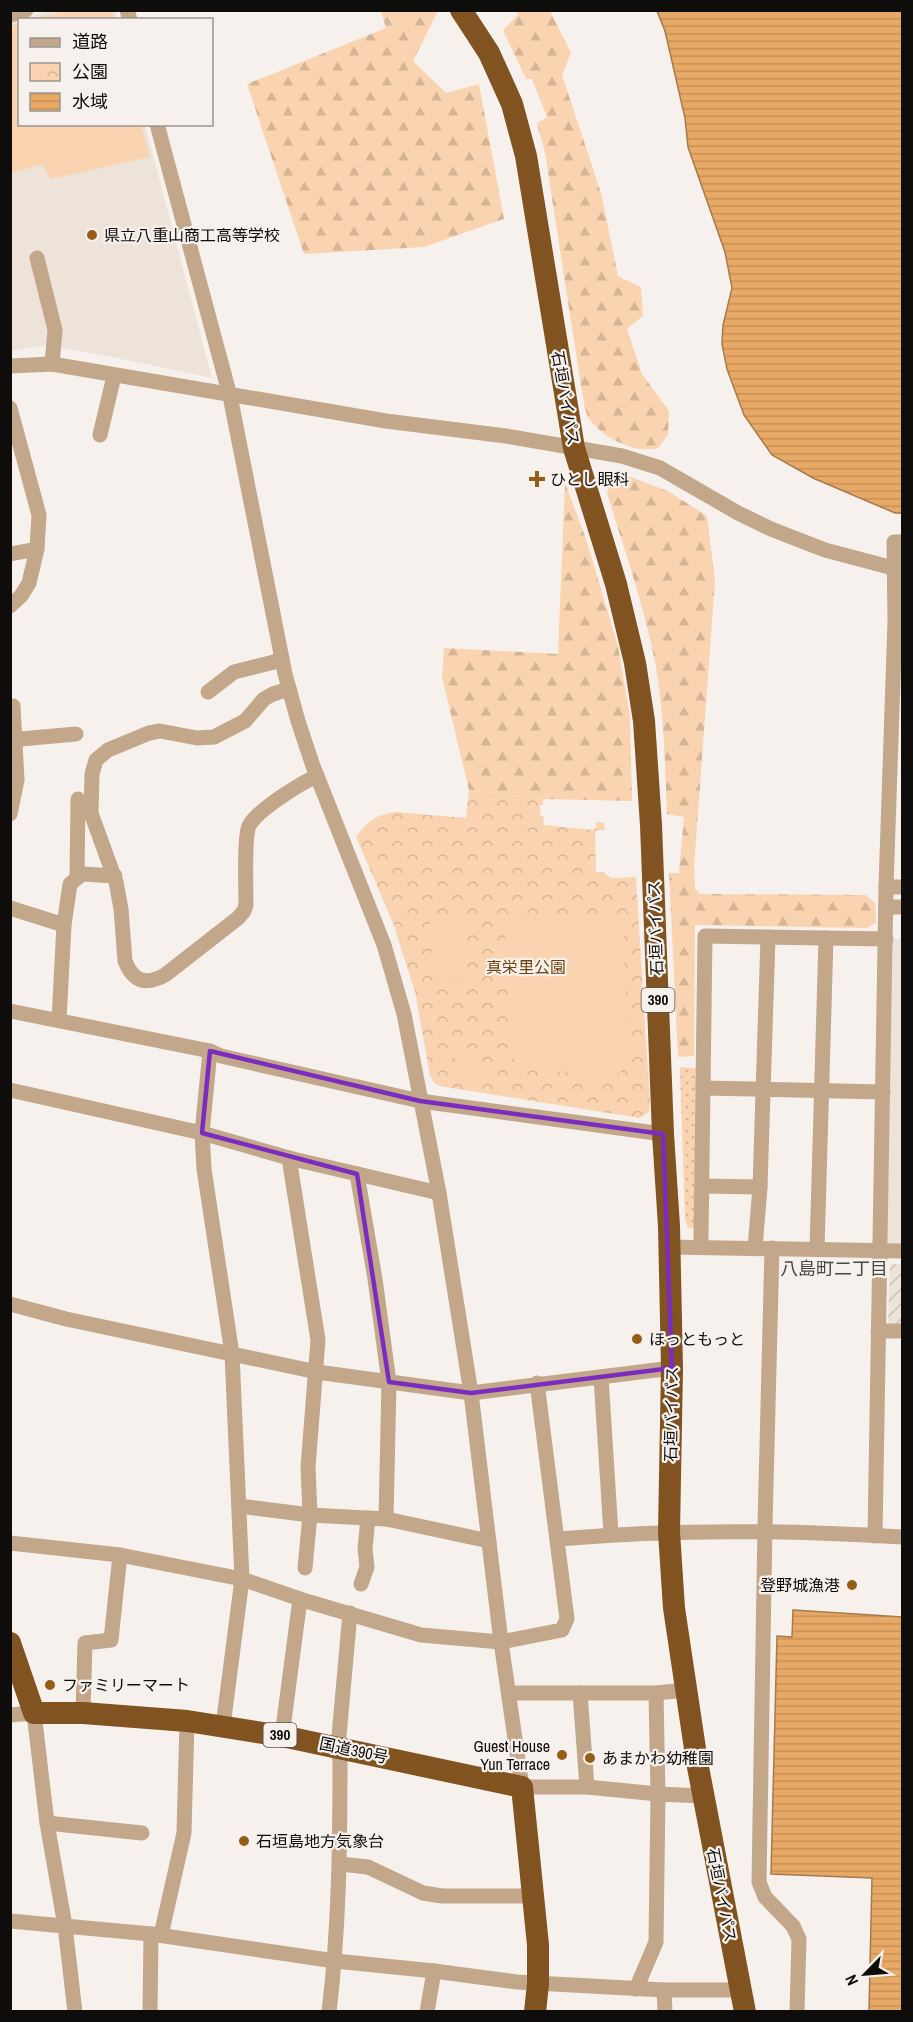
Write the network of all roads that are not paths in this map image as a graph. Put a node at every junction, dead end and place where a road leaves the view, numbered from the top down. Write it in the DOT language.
graph roads {
  1 [pos="26,10"];
  2 [pos="461,10"];
  3 [pos="10,15"];
  4 [pos="158,126"];
  5 [pos="36,258"];
  6 [pos="52,364"];
  7 [pos="10,366"];
  8 [pos="114,376"];
  9 [pos="230,396"];
  10 [pos="10,408"];
  11 [pos="100,435"];
  12 [pos="574,448"];
  13 [pos="903,542"];
  14 [pos="37,549"];
  15 [pos="10,554"];
  16 [pos="893,568"];
  17 [pos="10,606"];
  18 [pos="899,621"];
  19 [pos="282,660"];
  20 [pos="289,689"];
  21 [pos="208,692"];
  22 [pos="13,706"];
  23 [pos="76,734"];
  24 [pos="13,740"];
  25 [pos="317,776"];
  26 [pos="78,799"];
  27 [pos="10,814"];
  28 [pos="115,876"];
  29 [pos="77,877"];
  30 [pos="886,887"];
  31 [pos="903,887"];
  32 [pos="886,907"];
  33 [pos="10,908"];
  34 [pos="903,908"];
  35 [pos="64,925"];
  36 [pos="768,937"];
  37 [pos="826,938"];
  38 [pos="885,939"];
  39 [pos="10,1011"];
  40 [pos="59,1020"];
  41 [pos="210,1051"];
  42 [pos="703,1088"];
  43 [pos="10,1090"];
  44 [pos="763,1090"];
  45 [pos="820,1091"];
  46 [pos="883,1092"];
  47 [pos="420,1101"];
  48 [pos="202,1133"];
  49 [pos="663,1134"];
  50 [pos="289,1158"];
  51 [pos="357,1174"];
  52 [pos="702,1186"];
  53 [pos="760,1187"];
  54 [pos="439,1192"];
  55 [pos="701,1238"];
  56 [pos="669,1247"];
  57 [pos="755,1248"];
  58 [pos="772,1248"];
  59 [pos="817,1249"];
  60 [pos="881,1250"];
  61 [pos="903,1251"];
  62 [pos="10,1304"];
  63 [pos="878,1331"];
  64 [pos="903,1331"];
  65 [pos="232,1354"];
  66 [pos="672,1368"];
  67 [pos="316,1372"];
  68 [pos="601,1377"];
  69 [pos="389,1382"];
  70 [pos="537,1383"];
  71 [pos="471,1393"];
  72 [pos="239,1506"];
  73 [pos="310,1515"];
  74 [pos="368,1518"];
  75 [pos="386,1519"];
  76 [pos="669,1532"];
  77 [pos="765,1533"];
  78 [pos="610,1534"];
  79 [pos="875,1536"];
  80 [pos="903,1537"];
  81 [pos="558,1539"];
  82 [pos="489,1540"];
  83 [pos="10,1543"];
  84 [pos="120,1555"];
  85 [pos="305,1568"];
  86 [pos="243,1579"];
  87 [pos="361,1584"];
  88 [pos="300,1599"];
  89 [pos="350,1613"];
  90 [pos="501,1642"];
  91 [pos="10,1643"];
  92 [pos="686,1690"];
  93 [pos="509,1693"];
  94 [pos="580,1693"];
  95 [pos="656,1693"];
  96 [pos="34,1713"];
  97 [pos="83,1713"];
  98 [pos="10,1715"];
  99 [pos="187,1720"];
  100 [pos="223,1726"];
  101 [pos="282,1736"];
  102 [pos="338,1747"];
  103 [pos="522,1787"];
  104 [pos="587,1787"];
  105 [pos="658,1794"];
  106 [pos="703,1796"];
  107 [pos="47,1824"];
  108 [pos="142,1833"];
  109 [pos="340,1864"];
  110 [pos="534,1896"];
  111 [pos="10,1921"];
  112 [pos="65,1926"];
  113 [pos="156,1935"];
  114 [pos="335,1961"];
  115 [pos="434,1971"];
  116 [pos="538,1984"];
  117 [pos="636,1989"];
  118 [pos="664,1990"];
  119 [pos="743,2001"];
  120 [pos="75,2012"];
  121 [pos="150,2012"];
  122 [pos="329,2012"];
  123 [pos="427,2012"];
  124 [pos="535,2012"];
  125 [pos="665,2012"];
  126 [pos="798,2012"];
  1 -- 3 [label="street"];
  2 -- 12 [label="highway, 石垣バイパス / 390"];
  4 -- 9 [label="street"];
  5 -- 6 [label="street"];
  6 -- 7 [label="street"];
  6 -- 8 [label="street"];
  8 -- 9 [label="street"];
  8 -- 11 [label="street"];
  9 -- 12 [label="street"];
  9 -- 19 [label="street"];
  10 -- 14 [label="street"];
  12 -- 16 [label="street"];
  12 -- 49 [label="highway, 石垣バイパス / 390"];
  13 -- 16 [label="street"];
  14 -- 15 [label="street"];
  14 -- 17 [label="street"];
  16 -- 18 [label="street"];
  18 -- 30 [label="street"];
  19 -- 20 [label="street"];
  19 -- 21 [label="street"];
  20 -- 25 [label="street"];
  20 -- 28 [label="street"];
  22 -- 24 [label="street"];
  23 -- 24 [label="street"];
  24 -- 27 [label="street"];
  25 -- 28 [label="street"];
  25 -- 47 [label="street"];
  26 -- 29 [label="street"];
  28 -- 29 [label="street"];
  29 -- 35 [label="street"];
  30 -- 31 [label="street"];
  30 -- 32 [label="street"];
  32 -- 34 [label="street"];
  32 -- 38 [label="street"];
  33 -- 35 [label="street"];
  35 -- 40 [label="street"];
  36 -- 37 [label="street"];
  36 -- 42 [label="street"];
  36 -- 44 [label="street"];
  37 -- 38 [label="street"];
  37 -- 45 [label="street"];
  38 -- 46 [label="street"];
  39 -- 40 [label="street"];
  40 -- 41 [label="street"];
  41 -- 47 [label="street"];
  41 -- 48 [label="street"];
  42 -- 44 [label="street"];
  42 -- 52 [label="street"];
  43 -- 48 [label="street"];
  44 -- 45 [label="street"];
  44 -- 53 [label="street"];
  45 -- 46 [label="street"];
  45 -- 59 [label="street"];
  46 -- 60 [label="street"];
  47 -- 49 [label="street"];
  47 -- 54 [label="street"];
  48 -- 50 [label="street"];
  48 -- 65 [label="street"];
  49 -- 56 [label="highway, 石垣バイパス / 390"];
  50 -- 51 [label="street"];
  50 -- 67 [label="street"];
  51 -- 54 [label="street"];
  51 -- 69 [label="street"];
  52 -- 53 [label="street"];
  52 -- 55 [label="street"];
  53 -- 57 [label="street"];
  54 -- 71 [label="street"];
  56 -- 57 [label="street"];
  56 -- 66 [label="highway, 石垣バイパス / 390"];
  57 -- 58 [label="street"];
  58 -- 59 [label="street"];
  58 -- 77 [label="street"];
  59 -- 60 [label="street"];
  60 -- 61 [label="street"];
  60 -- 63 [label="street"];
  62 -- 65 [label="street"];
  63 -- 64 [label="street"];
  63 -- 79 [label="street"];
  65 -- 67 [label="street"];
  65 -- 72 [label="street"];
  66 -- 68 [label="street"];
  66 -- 76 [label="highway, 石垣バイパス / 390"];
  67 -- 69 [label="street"];
  67 -- 73 [label="street"];
  68 -- 70 [label="street"];
  68 -- 78 [label="street"];
  69 -- 71 [label="street"];
  69 -- 75 [label="street"];
  70 -- 71 [label="street"];
  70 -- 81 [label="street"];
  71 -- 82 [label="street"];
  72 -- 73 [label="street"];
  72 -- 86 [label="street"];
  73 -- 74 [label="street"];
  73 -- 85 [label="street"];
  74 -- 75 [label="street"];
  74 -- 87 [label="street"];
  75 -- 82 [label="street"];
  76 -- 77 [label="street"];
  76 -- 78 [label="street"];
  76 -- 92 [label="highway, 石垣バイパス / 390"];
  77 -- 79 [label="street"];
  77 -- 126 [label="street"];
  78 -- 81 [label="street"];
  79 -- 80 [label="street"];
  81 -- 90 [label="street"];
  82 -- 90 [label="street"];
  83 -- 84 [label="street"];
  84 -- 86 [label="street"];
  84 -- 97 [label="street"];
  86 -- 88 [label="street"];
  86 -- 100 [label="street"];
  88 -- 89 [label="street"];
  88 -- 101 [label="street"];
  89 -- 90 [label="street"];
  89 -- 102 [label="street"];
  90 -- 93 [label="street"];
  91 -- 96 [label="highway"];
  92 -- 95 [label="street"];
  92 -- 106 [label="highway, 石垣バイパス / 390"];
  93 -- 94 [label="street"];
  93 -- 103 [label="street"];
  94 -- 95 [label="street"];
  94 -- 104 [label="street"];
  95 -- 105 [label="street"];
  96 -- 97 [label="highway, 国道390号 / 390"];
  96 -- 98 [label="street"];
  96 -- 107 [label="street"];
  97 -- 99 [label="highway, 国道390号 / 390"];
  99 -- 100 [label="highway, 国道390号 / 390"];
  99 -- 113 [label="street"];
  100 -- 101 [label="highway, 国道390号 / 390"];
  101 -- 102 [label="highway, 国道390号 / 390"];
  102 -- 103 [label="highway, 国道390号 / 390"];
  102 -- 109 [label="street"];
  103 -- 104 [label="street"];
  103 -- 110 [label="highway"];
  104 -- 105 [label="street"];
  105 -- 106 [label="street"];
  105 -- 117 [label="street"];
  106 -- 119 [label="highway, 石垣バイパス / 390"];
  107 -- 108 [label="street"];
  107 -- 112 [label="street"];
  109 -- 110 [label="street"];
  109 -- 114 [label="street"];
  110 -- 116 [label="highway"];
  111 -- 112 [label="street"];
  112 -- 113 [label="street"];
  112 -- 120 [label="street"];
  113 -- 114 [label="street"];
  113 -- 121 [label="street"];
  114 -- 115 [label="street"];
  114 -- 122 [label="street"];
  115 -- 116 [label="street"];
  115 -- 123 [label="street"];
  116 -- 117 [label="street"];
  116 -- 124 [label="highway"];
  117 -- 118 [label="street"];
  118 -- 119 [label="street"];
  118 -- 125 [label="street"];
}
